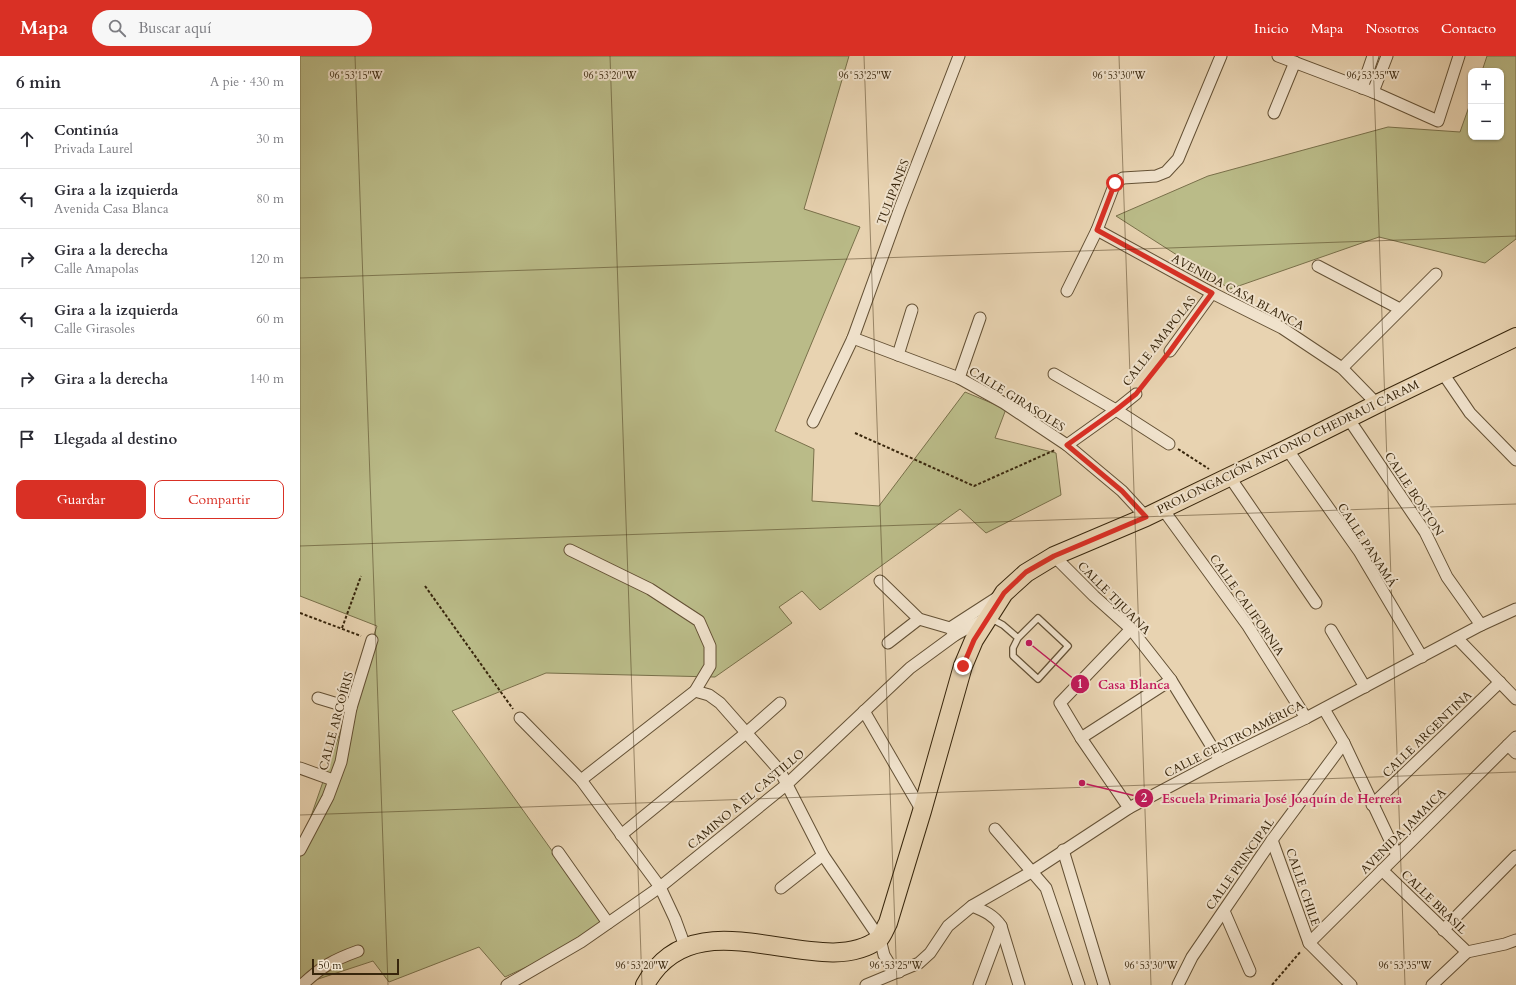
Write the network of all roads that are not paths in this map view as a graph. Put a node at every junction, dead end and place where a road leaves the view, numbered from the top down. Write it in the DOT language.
graph roads {
  1 [pos="959,56"];
  2 [pos="1221,56"];
  3 [pos="1278,56"];
  4 [pos="1373,56"];
  5 [pos="1387,56"];
  6 [pos="1459,56"];
  7 [pos="1295,62"];
  8 [pos="1362,88"];
  9 [pos="1373,92"];
  10 [pos="1274,113"];
  11 [pos="1097,230"];
  12 [pos="1318,266"];
  13 [pos="1436,274"];
  14 [pos="1067,291"];
  15 [pos="1212,293"];
  16 [pos="1400,309"];
  17 [pos="912,310"];
  18 [pos="980,318"];
  19 [pos="1516,337"];
  20 [pos="853,338"];
  21 [pos="1170,351"];
  22 [pos="898,355"];
  23 [pos="1342,368"];
  24 [pos="1442,372"];
  25 [pos="1054,374"];
  26 [pos="959,378"];
  27 [pos="1136,394"];
  28 [pos="1377,404"];
  29 [pos="1116,410"];
  30 [pos="1348,418"];
  31 [pos="813,422"];
  32 [pos="1169,444"];
  33 [pos="1067,445"];
  34 [pos="1287,449"];
  35 [pos="1516,460"];
  36 [pos="1227,477"];
  37 [pos="1162,508"];
  38 [pos="1146,517"];
  39 [pos="570,550"];
  40 [pos="1054,556"];
  41 [pos="880,581"];
  42 [pos="1004,593"];
  43 [pos="1316,603"];
  44 [pos="1516,609"];
  45 [pos="988,616"];
  46 [pos="919,619"];
  47 [pos="1481,625"];
  48 [pos="1130,629"];
  49 [pos="1331,630"];
  50 [pos="952,631"];
  51 [pos="1018,638"];
  52 [pos="1457,638"];
  53 [pos="372,640"];
  54 [pos="888,643"];
  55 [pos="1422,657"];
  56 [pos="1171,680"];
  57 [pos="1500,682"];
  58 [pos="1365,687"];
  59 [pos="695,690"];
  60 [pos="318,698"];
  61 [pos="1516,699"];
  62 [pos="780,703"];
  63 [pos="352,708"];
  64 [pos="1324,709"];
  65 [pos="864,711"];
  66 [pos="520,718"];
  67 [pos="1306,718"];
  68 [pos="746,733"];
  69 [pos="1516,737"];
  70 [pos="1081,738"];
  71 [pos="1344,743"];
  72 [pos="1508,745"];
  73 [pos="1516,754"];
  74 [pos="1220,760"];
  75 [pos="300,768"];
  76 [pos="333,780"];
  77 [pos="582,780"];
  78 [pos="786,784"];
  79 [pos="1372,805"];
  80 [pos="1129,808"];
  81 [pos="922,811"];
  82 [pos="995,829"];
  83 [pos="621,834"];
  84 [pos="1272,840"];
  85 [pos="300,849"];
  86 [pos="1063,850"];
  87 [pos="558,852"];
  88 [pos="823,855"];
  89 [pos="1397,855"];
  90 [pos="1516,856"];
  91 [pos="1382,870"];
  92 [pos="1033,871"];
  93 [pos="660,887"];
  94 [pos="781,888"];
  95 [pos="972,906"];
  96 [pos="1224,911"];
  97 [pos="608,923"];
  98 [pos="1001,926"];
  99 [pos="1443,930"];
  100 [pos="880,939"];
  101 [pos="1516,940"];
  102 [pos="1308,943"];
  103 [pos="686,949"];
  104 [pos="358,952"];
  105 [pos="1467,952"];
  106 [pos="1250,971"];
  107 [pos="899,972"];
  108 [pos="302,985"];
  109 [pos="507,985"];
  110 [pos="644,985"];
  111 [pos="869,985"];
  112 [pos="979,985"];
  113 [pos="1019,985"];
  114 [pos="1079,985"];
  115 [pos="1104,985"];
  116 [pos="1178,985"];
  117 [pos="1351,985"];
  118 [pos="1432,985"];
  1 -- 20 [label="street, TULIPANES"];
  2 -- 11 [label="street"];
  3 -- 7 [label="street"];
  4 -- 8 [label="street"];
  5 -- 9 [label="street"];
  6 -- 9 [label="street"];
  7 -- 8 [label="street"];
  7 -- 10 [label="street"];
  8 -- 9 [label="street"];
  11 -- 14 [label="street"];
  11 -- 15 [label="street, AVENIDA CASA BLANCA"];
  12 -- 16 [label="street"];
  13 -- 16 [label="street"];
  15 -- 21 [label="street, CALLE AMAPOLAS"];
  15 -- 23 [label="street, AVENIDA CASA BLANCA"];
  16 -- 23 [label="street"];
  17 -- 22 [label="street"];
  18 -- 26 [label="street"];
  19 -- 24 [label="main road, PROLONGACIÓN ANTONIO CHEDRAUI CARAM"];
  20 -- 22 [label="street, CALLE GIRASOLES"];
  20 -- 31 [label="street, TULIPANES"];
  22 -- 26 [label="street, CALLE GIRASOLES"];
  23 -- 28 [label="street, AVENIDA CASA BLANCA"];
  24 -- 28 [label="main road, PROLONGACIÓN ANTONIO CHEDRAUI CARAM"];
  24 -- 35 [label="street"];
  25 -- 29 [label="street"];
  26 -- 33 [label="street, CALLE GIRASOLES"];
  27 -- 29 [label="street, CALLE AMAPOLAS"];
  28 -- 30 [label="main road, PROLONGACIÓN ANTONIO CHEDRAUI CARAM"];
  29 -- 32 [label="street"];
  29 -- 33 [label="street, CALLE AMAPOLAS"];
  30 -- 34 [label="main road, PROLONGACIÓN ANTONIO CHEDRAUI CARAM"];
  30 -- 47 [label="street, CALLE BOSTON"];
  33 -- 38 [label="street, CALLE GIRASOLES"];
  34 -- 36 [label="main road, PROLONGACIÓN ANTONIO CHEDRAUI CARAM"];
  34 -- 55 [label="street, CALLE PANAMÁ"];
  36 -- 37 [label="main road, PROLONGACIÓN ANTONIO CHEDRAUI CARAM"];
  36 -- 43 [label="street"];
  37 -- 38 [label="main road, PROLONGACIÓN ANTONIO CHEDRAUI CARAM"];
  37 -- 67 [label="street, CALLE CALIFORNIA"];
  38 -- 40 [label="main road, PROLONGACIÓN ANTONIO CHEDRAUI CARAM"];
  39 -- 59 [label="street"];
  40 -- 42 [label="main road, PROLONGACIÓN ANTONIO CHEDRAUI CARAM"];
  40 -- 48 [label="street, CALLE TIJUANA"];
  41 -- 46 [label="street"];
  42 -- 45 [label="main road, PROLONGACIÓN ANTONIO CHEDRAUI CARAM"];
  42 -- 50 [label="street, CAMINO A EL CASTILLO"];
  44 -- 47 [label="street, CALLE CENTROAMÉRICA"];
  45 -- 50 [label="street, CAMINO A EL CASTILLO"];
  45 -- 51 [label="lane"];
  45 -- 81 [label="main road, PROLONGACIÓN ANTONIO CHEDRAUI CARAM"];
  46 -- 50 [label="street"];
  46 -- 54 [label="street"];
  47 -- 52 [label="street, CALLE CENTROAMÉRICA"];
  48 -- 56 [label="street, CALLE TIJUANA"];
  48 -- 70 [label="street"];
  49 -- 58 [label="street"];
  50 -- 65 [label="street, CAMINO A EL CASTILLO"];
  51 -- 51 [label="lane"];
  52 -- 55 [label="street, CALLE CENTROAMÉRICA"];
  52 -- 57 [label="street"];
  53 -- 63 [label="street, CALLE ARCOÍRIS"];
  55 -- 58 [label="street, CALLE CENTROAMÉRICA"];
  56 -- 70 [label="street"];
  56 -- 74 [label="street, CALLE TIJUANA"];
  57 -- 61 [label="street"];
  57 -- 79 [label="street, CALLE ARGENTINA"];
  58 -- 64 [label="street, CALLE CENTROAMÉRICA"];
  59 -- 68 [label="street"];
  59 -- 77 [label="street"];
  60 -- 63 [label="street"];
  62 -- 68 [label="street"];
  63 -- 76 [label="street, CALLE ARCOÍRIS"];
  64 -- 67 [label="street, CALLE CENTROAMÉRICA"];
  64 -- 71 [label="street"];
  65 -- 78 [label="street, CAMINO A EL CASTILLO"];
  65 -- 81 [label="street"];
  66 -- 77 [label="street"];
  67 -- 74 [label="street, CALLE CENTROAMÉRICA"];
  68 -- 78 [label="street"];
  68 -- 83 [label="street"];
  69 -- 72 [label="street, AVENIDA JAMAICA"];
  70 -- 80 [label="street"];
  71 -- 79 [label="street"];
  71 -- 84 [label="street, CALLE PRINCIPAL"];
  72 -- 73 [label="street"];
  72 -- 89 [label="street, AVENIDA JAMAICA"];
  74 -- 80 [label="street, CALLE CENTROAMÉRICA"];
  75 -- 76 [label="street"];
  76 -- 85 [label="street, CALLE ARCOÍRIS"];
  77 -- 83 [label="street"];
  78 -- 88 [label="street"];
  78 -- 93 [label="street, CAMINO A EL CASTILLO"];
  79 -- 89 [label="street"];
  80 -- 86 [label="street, CALLE CENTROAMÉRICA"];
  81 -- 100 [label="main road, PROLONGACIÓN ANTONIO CHEDRAUI CARAM"];
  82 -- 92 [label="street"];
  83 -- 93 [label="street"];
  84 -- 96 [label="street, CALLE PRINCIPAL"];
  84 -- 102 [label="street, CALLE CHILE"];
  86 -- 92 [label="street, CALLE CENTROAMÉRICA"];
  86 -- 115 [label="street"];
  87 -- 97 [label="street"];
  88 -- 94 [label="street"];
  88 -- 100 [label="street"];
  89 -- 91 [label="street, AVENIDA JAMAICA"];
  90 -- 99 [label="street"];
  91 -- 99 [label="street, CALLE BRASIL"];
  91 -- 102 [label="street, AVENIDA JAMAICA"];
  92 -- 95 [label="street, CALLE CENTROAMÉRICA"];
  92 -- 114 [label="street"];
  93 -- 97 [label="street, CAMINO A EL CASTILLO"];
  93 -- 103 [label="street"];
  95 -- 98 [label="street"];
  95 -- 107 [label="street, CALLE CENTROAMÉRICA"];
  96 -- 106 [label="street"];
  96 -- 116 [label="street, CALLE PRINCIPAL"];
  97 -- 109 [label="street, CAMINO A EL CASTILLO"];
  98 -- 112 [label="street"];
  98 -- 113 [label="street"];
  99 -- 105 [label="street, CALLE BRASIL"];
  100 -- 103 [label="main road, PROLONGACIÓN ANTONIO CHEDRAUI CARAM"];
  100 -- 107 [label="street"];
  101 -- 105 [label="street"];
  102 -- 117 [label="street"];
  103 -- 110 [label="main road, PROLONGACIÓN ANTONIO CHEDRAUI CARAM"];
  104 -- 108 [label="street"];
  105 -- 118 [label="street"];
  107 -- 111 [label="street, CALLE CENTROAMÉRICA"];
}
